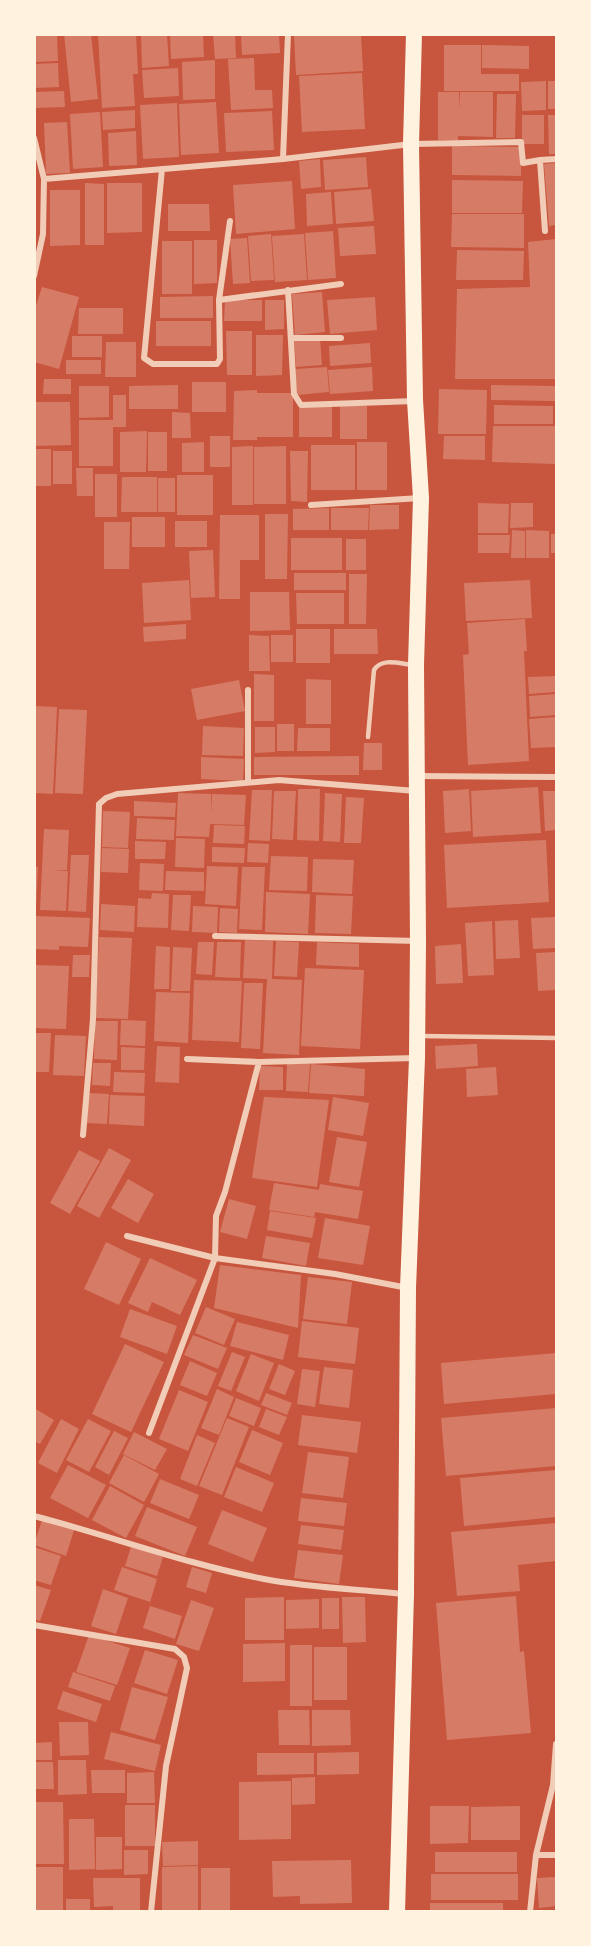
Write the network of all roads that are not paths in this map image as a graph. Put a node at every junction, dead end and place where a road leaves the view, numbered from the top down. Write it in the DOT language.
graph roads {
  1 [pos="288,34"];
  2 [pos="414,34"];
  3 [pos="34,138"];
  4 [pos="411,144"];
  5 [pos="283,159"];
  6 [pos="556,159"];
  7 [pos="540,160"];
  8 [pos="162,170"];
  9 [pos="44,179"];
  10 [pos="230,221"];
  11 [pos="545,231"];
  12 [pos="34,276"];
  13 [pos="341,284"];
  14 [pos="288,290"];
  15 [pos="219,300"];
  16 [pos="292,338"];
  17 [pos="341,338"];
  18 [pos="416,400"];
  19 [pos="421,498"];
  20 [pos="311,505"];
  21 [pos="416,665"];
  22 [pos="248,690"];
  23 [pos="368,737"];
  24 [pos="556,777"];
  25 [pos="248,782"];
  26 [pos="417,784"];
  27 [pos="215,936"];
  28 [pos="418,941"];
  29 [pos="417,1036"];
  30 [pos="556,1038"];
  31 [pos="417,1058"];
  32 [pos="187,1059"];
  33 [pos="259,1062"];
  34 [pos="83,1135"];
  35 [pos="127,1236"];
  36 [pos="215,1258"];
  37 [pos="408,1288"];
  38 [pos="149,1432"];
  39 [pos="34,1516"];
  40 [pos="405,1594"];
  41 [pos="34,1625"];
  42 [pos="556,1744"];
  43 [pos="556,1854"];
  44 [pos="536,1855"];
  45 [pos="151,1911"];
  46 [pos="398,1911"];
  47 [pos="530,1911"];
  1 -- 5 [label="street"];
  2 -- 4 [label="highway"];
  3 -- 9 [label="street"];
  4 -- 5 [label="street"];
  4 -- 7 [label="street"];
  4 -- 18 [label="highway"];
  5 -- 8 [label="street"];
  6 -- 7 [label="street"];
  7 -- 11 [label="street"];
  8 -- 9 [label="street"];
  8 -- 15 [label="street"];
  9 -- 12 [label="street"];
  10 -- 15 [label="street"];
  13 -- 14 [label="street"];
  14 -- 15 [label="street"];
  14 -- 16 [label="street"];
  16 -- 17 [label="street"];
  16 -- 18 [label="street"];
  18 -- 19 [label="highway"];
  19 -- 20 [label="street"];
  19 -- 21 [label="highway"];
  21 -- 23 [label="lane"];
  21 -- 26 [label="highway"];
  22 -- 25 [label="street"];
  24 -- 26 [label="street"];
  25 -- 26 [label="street"];
  25 -- 34 [label="street"];
  26 -- 28 [label="highway"];
  27 -- 28 [label="street"];
  28 -- 29 [label="highway"];
  29 -- 30 [label="lane"];
  29 -- 31 [label="highway"];
  31 -- 33 [label="street"];
  31 -- 37 [label="highway"];
  32 -- 33 [label="street"];
  33 -- 36 [label="street"];
  35 -- 36 [label="street"];
  36 -- 37 [label="street"];
  36 -- 38 [label="street"];
  37 -- 40 [label="highway"];
  39 -- 40 [label="street"];
  40 -- 46 [label="highway"];
  41 -- 45 [label="street"];
  42 -- 44 [label="street"];
  43 -- 44 [label="street"];
  44 -- 47 [label="street"];
}
